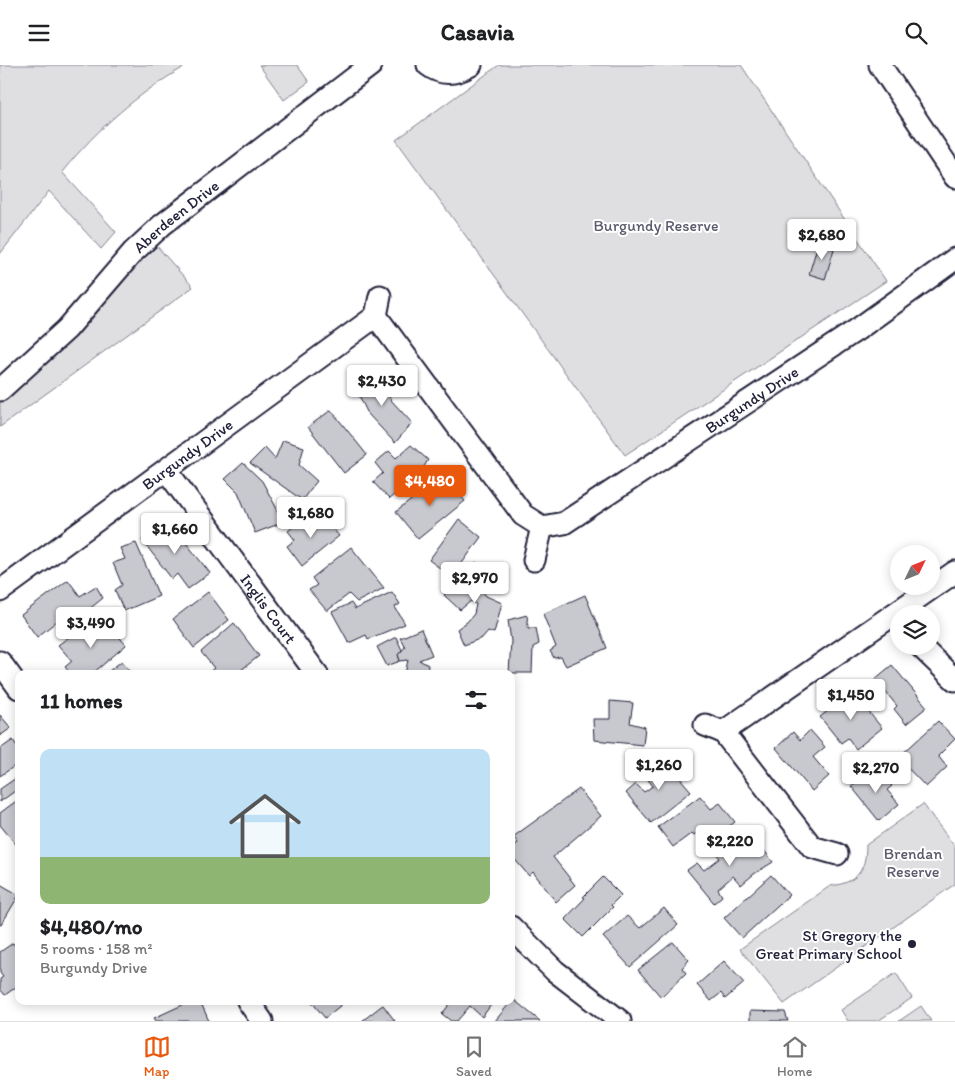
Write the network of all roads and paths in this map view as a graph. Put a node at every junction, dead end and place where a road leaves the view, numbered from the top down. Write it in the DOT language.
graph roads {
  1 [pos="371,65"];
  2 [pos="428,65"];
  3 [pos="471,65"];
  4 [pos="886,67"];
  5 [pos="955,177"];
  6 [pos="955,259"];
  7 [pos="0,390"];
  8 [pos="167,471"];
  9 [pos="542,527"];
  10 [pos="534,560"];
  11 [pos="955,572"];
  12 [pos="0,591"];
  13 [pos="914,605"];
  14 [pos="890,623"];
  15 [pos="929,655"];
  16 [pos="0,662"];
  17 [pos="314,670"];
  18 [pos="955,681"];
  19 [pos="15,683"];
  20 [pos="837,854"];
  21 [pos="515,931"];
  22 [pos="251,1005"];
  23 [pos="262,1021"];
  24 [pos="620,1021"];
  1 -- 7 [label="street, Aberdeen Drive"];
  2 -- 3 [label="street"];
  4 -- 5 [label="street"];
  6 -- 9 [label="street, Burgundy Drive"];
  8 -- 9 [label="street, Burgundy Drive"];
  8 -- 12 [label="street, Burgundy Drive"];
  8 -- 17 [label="street, Inglis Court"];
  9 -- 10 [label="street"];
  11 -- 13 [label="street"];
  14 -- 20 [label="street"];
  15 -- 18 [label="street"];
  16 -- 19 [label="street"];
  21 -- 24 [label="street"];
  22 -- 23 [label="street"];
}
